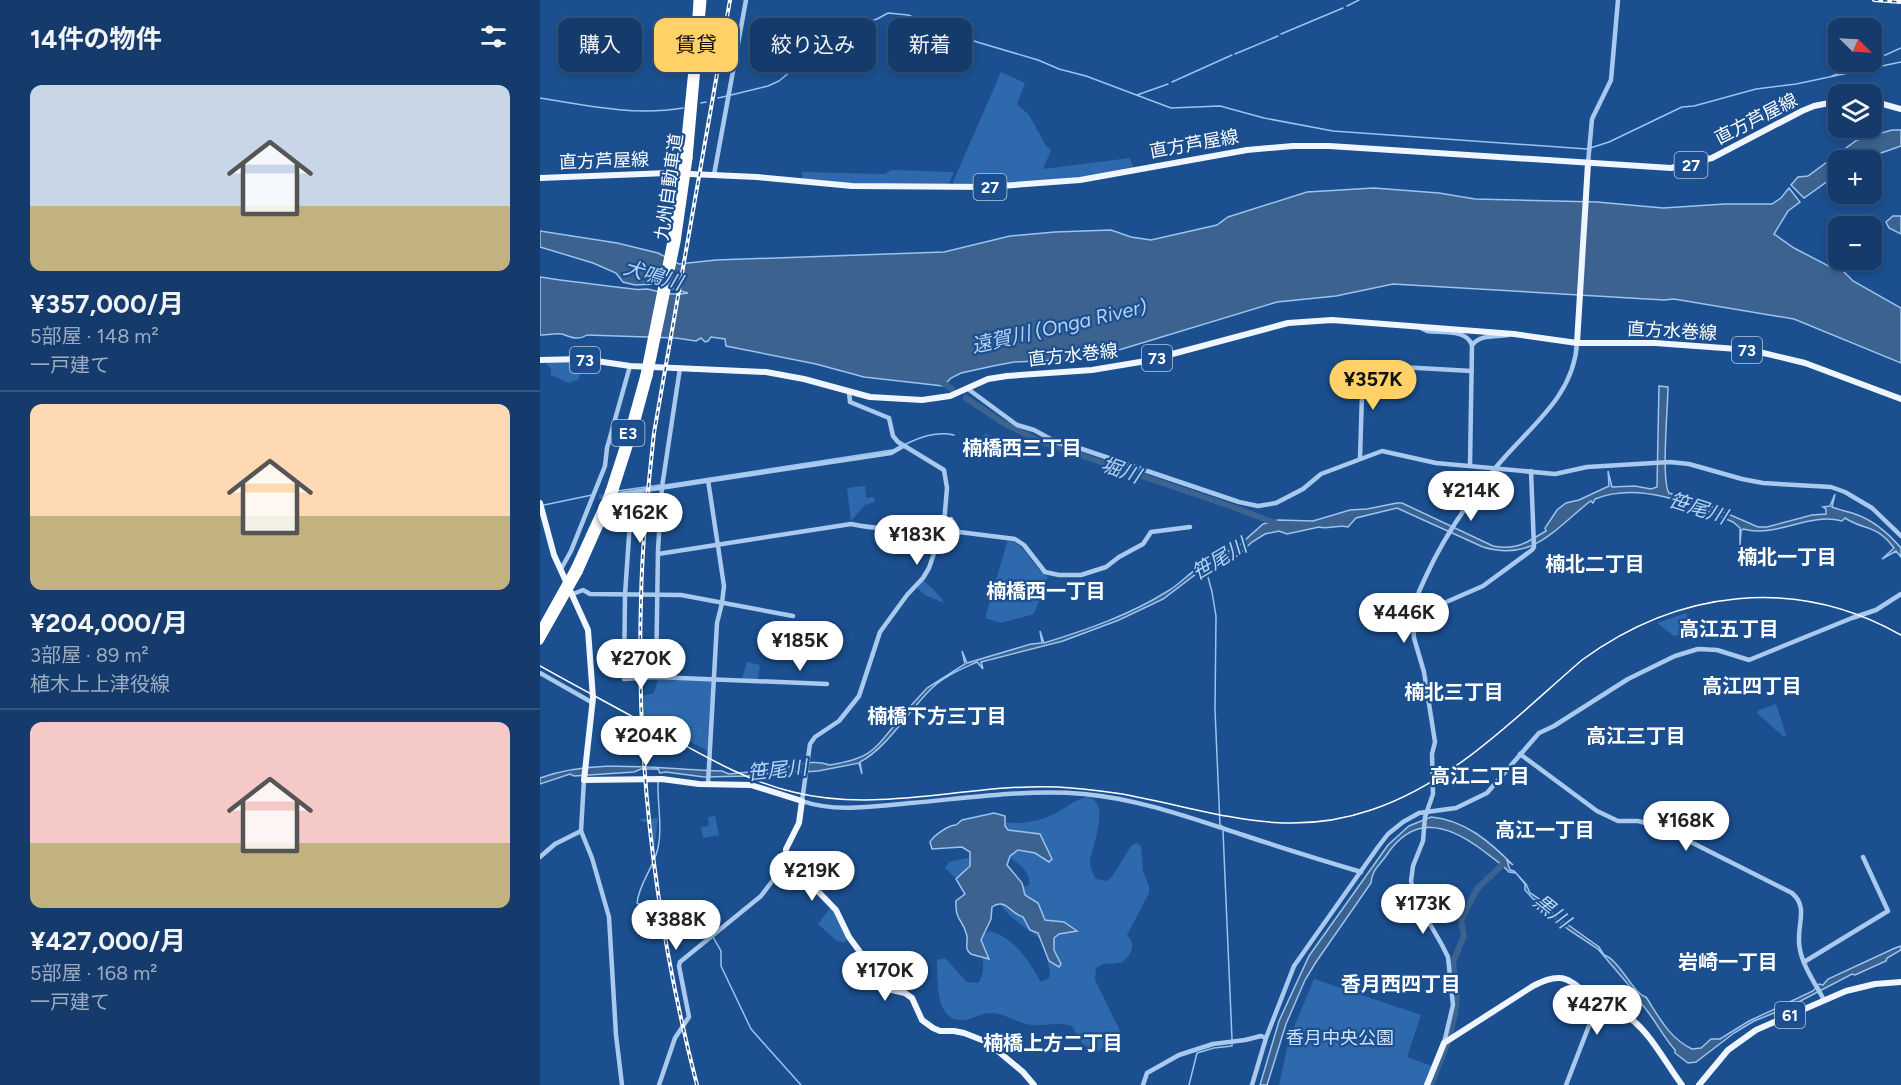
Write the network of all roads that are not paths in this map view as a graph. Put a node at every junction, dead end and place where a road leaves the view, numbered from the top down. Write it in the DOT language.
graph roads {
  1 [pos="697,0"];
  2 [pos="703,0"];
  3 [pos="746,0"];
  4 [pos="1618,0"];
  5 [pos="698,18"];
  6 [pos="699,18"];
  7 [pos="695,72"];
  8 [pos="1828,103"];
  9 [pos="1882,104"];
  10 [pos="1901,109"];
  11 [pos="1587,165"];
  12 [pos="714,175"];
  13 [pos="540,178"];
  14 [pos="1420,327"];
  15 [pos="1514,334"];
  16 [pos="1577,341"];
  17 [pos="1472,345"];
  18 [pos="540,360"];
  19 [pos="630,366"];
  20 [pos="680,368"];
  21 [pos="1472,371"];
  22 [pos="968,389"];
  23 [pos="849,392"];
  24 [pos="1901,399"];
  25 [pos="903,446"];
  26 [pos="1360,458"];
  27 [pos="1470,465"];
  28 [pos="1495,469"];
  29 [pos="1531,474"];
  30 [pos="708,480"];
  31 [pos="662,486"];
  32 [pos="632,492"];
  33 [pos="605,495"];
  34 [pos="541,505"];
  35 [pos="951,519"];
  36 [pos="944,524"];
  37 [pos="1190,527"];
  38 [pos="1901,536"];
  39 [pos="718,544"];
  40 [pos="658,554"];
  41 [pos="561,569"];
  42 [pos="577,570"];
  43 [pos="573,594"];
  44 [pos="1901,594"];
  45 [pos="625,595"];
  46 [pos="658,596"];
  47 [pos="722,603"];
  48 [pos="793,616"];
  49 [pos="1413,622"];
  50 [pos="540,630"];
  51 [pos="540,641"];
  52 [pos="540,673"];
  53 [pos="656,677"];
  54 [pos="715,679"];
  55 [pos="828,684"];
  56 [pos="593,703"];
  57 [pos="1520,754"];
  58 [pos="584,779"];
  59 [pos="708,783"];
  60 [pos="802,801"];
  61 [pos="1425,814"];
  62 [pos="581,831"];
  63 [pos="540,857"];
  64 [pos="1863,857"];
  65 [pos="786,863"];
  66 [pos="1360,872"];
  67 [pos="1804,962"];
  68 [pos="1901,982"];
  69 [pos="1822,998"];
  70 [pos="1592,1017"];
  71 [pos="1266,1038"];
  72 [pos="1444,1043"];
  73 [pos="622,1085"];
  74 [pos="659,1085"];
  75 [pos="1034,1085"];
  76 [pos="1143,1085"];
  77 [pos="1252,1085"];
  78 [pos="1427,1085"];
  79 [pos="1566,1085"];
  80 [pos="1683,1085"];
  81 [pos="1699,1085"];
  1 -- 5 [label="highway, 九州自動車道 / E3"];
  2 -- 6 [label="highway, 九州自動車道 / E3"];
  3 -- 12 [label="street"];
  4 -- 11 [label="street"];
  7 -- 33 [label="highway, 九州自動車道 / E3, bridge"];
  8 -- 11 [label="main road, 直方芦屋線 / 27"];
  9 -- 10 [label="main road"];
  11 -- 12 [label="main road, 直方芦屋線 / 27"];
  11 -- 16 [label="main road"];
  12 -- 13 [label="main road, 直方芦屋線 / 27"];
  14 -- 15 [label="main road, 直方水巻線 / 73"];
  14 -- 17 [label="street"];
  14 -- 22 [label="main road, 直方水巻線 / 73"];
  15 -- 16 [label="main road, 直方水巻線 / 73"];
  15 -- 17 [label="street"];
  16 -- 24 [label="main road, 直方水巻線 / 73"];
  16 -- 28 [label="street"];
  17 -- 21 [label="street"];
  18 -- 19 [label="main road, 73"];
  19 -- 20 [label="main road, 73"];
  19 -- 33 [label="street"];
  20 -- 23 [label="main road, 直方水巻線 / 73"];
  20 -- 31 [label="street"];
  21 -- 26 [label="street"];
  21 -- 27 [label="street"];
  22 -- 23 [label="main road, 直方水巻線 / 73"];
  22 -- 26 [label="street"];
  23 -- 25 [label="street"];
  25 -- 30 [label="street"];
  25 -- 36 [label="street"];
  26 -- 27 [label="street"];
  27 -- 28 [label="street"];
  28 -- 29 [label="street"];
  28 -- 49 [label="street"];
  29 -- 38 [label="street"];
  29 -- 49 [label="street"];
  30 -- 31 [label="street"];
  30 -- 39 [label="street"];
  31 -- 32 [label="street"];
  31 -- 40 [label="street"];
  32 -- 33 [label="street"];
  32 -- 45 [label="street"];
  33 -- 41 [label="street"];
  33 -- 42 [label="highway, 九州自動車道 / E3"];
  34 -- 41 [label="main road"];
  35 -- 37 [label="street"];
  36 -- 39 [label="street"];
  36 -- 60 [label="street"];
  39 -- 40 [label="street"];
  39 -- 47 [label="street"];
  40 -- 46 [label="street"];
  41 -- 43 [label="main road"];
  42 -- 50 [label="highway, 九州自動車道 / E3, bridge"];
  42 -- 51 [label="highway, 九州自動車道 / E3, bridge"];
  43 -- 45 [label="street"];
  43 -- 56 [label="main road"];
  44 -- 57 [label="street"];
  45 -- 46 [label="street"];
  45 -- 53 [label="street"];
  46 -- 47 [label="street"];
  46 -- 53 [label="street"];
  47 -- 48 [label="street"];
  47 -- 54 [label="street"];
  49 -- 61 [label="street"];
  52 -- 56 [label="street"];
  53 -- 54 [label="street"];
  54 -- 55 [label="street"];
  54 -- 59 [label="street"];
  56 -- 58 [label="main road"];
  57 -- 61 [label="street"];
  57 -- 67 [label="street"];
  58 -- 59 [label="main road"];
  58 -- 62 [label="street"];
  59 -- 60 [label="main road"];
  60 -- 65 [label="main road"];
  60 -- 66 [label="street"];
  61 -- 66 [label="street"];
  61 -- 72 [label="street"];
  62 -- 63 [label="street"];
  62 -- 73 [label="street"];
  64 -- 67 [label="street"];
  65 -- 74 [label="street"];
  65 -- 75 [label="main road"];
  66 -- 71 [label="street"];
  67 -- 69 [label="street"];
  68 -- 69 [label="main road, 61"];
  69 -- 81 [label="main road, 61"];
  70 -- 79 [label="street"];
  71 -- 76 [label="street"];
  71 -- 77 [label="street"];
  72 -- 78 [label="main road"];
  72 -- 80 [label="main road"];
}
